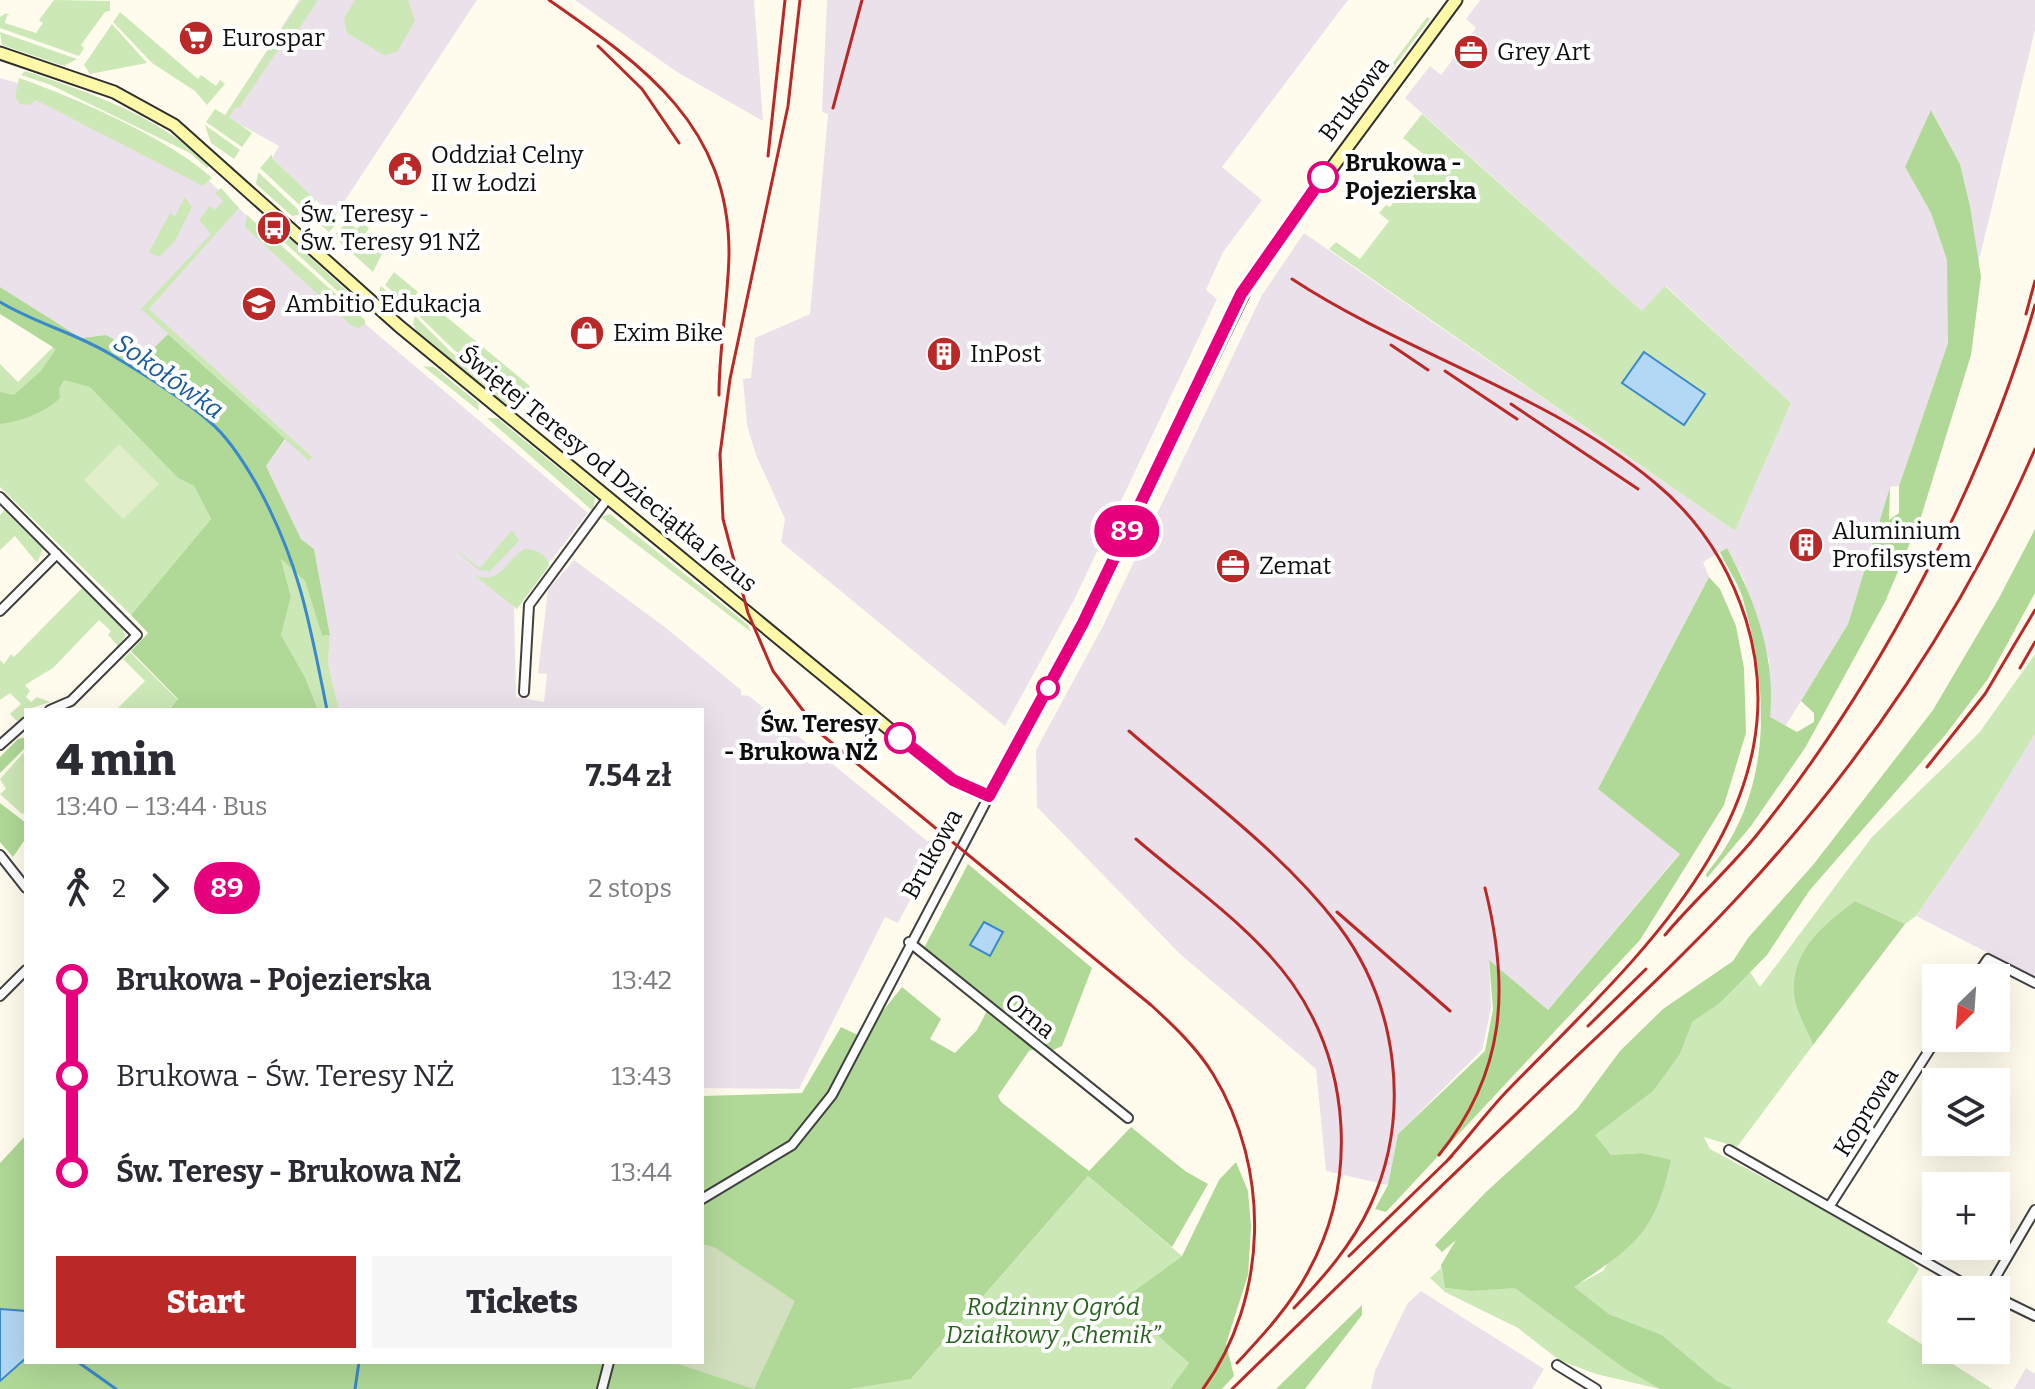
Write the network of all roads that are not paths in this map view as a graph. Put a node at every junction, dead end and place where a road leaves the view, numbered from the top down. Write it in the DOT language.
graph roads {
  1 [pos="1451,2"];
  2 [pos="0,53"];
  3 [pos="0,497"];
  4 [pos="608,498"];
  5 [pos="57,554"];
  6 [pos="0,611"];
  7 [pos="524,692"];
  8 [pos="55,708"];
  9 [pos="24,724"];
  10 [pos="0,745"];
  11 [pos="989,796"];
  12 [pos="0,855"];
  13 [pos="24,885"];
  14 [pos="909,942"];
  15 [pos="2010,970"];
  16 [pos="24,972"];
  17 [pos="2035,983"];
  18 [pos="0,996"];
  19 [pos="1928,1052"];
  20 [pos="1128,1118"];
  21 [pos="1729,1150"];
  22 [pos="704,1198"];
  23 [pos="1829,1207"];
  24 [pos="2035,1210"];
  25 [pos="1950,1276"];
  26 [pos="1996,1276"];
  27 [pos="2010,1304"];
  28 [pos="2035,1316"];
  29 [pos="608,1364"];
  30 [pos="1557,1365"];
  31 [pos="602,1389"];
  32 [pos="1596,1389"];
  1 -- 11 [label="street, Brukowa"];
  2 -- 4 [label="street, Świętej Teresy od Dzieciątka Jezus"];
  3 -- 5 [label="street"];
  4 -- 7 [label="street"];
  4 -- 11 [label="street, Świętej Teresy od Dzieciątka Jezus"];
  5 -- 6 [label="street"];
  5 -- 8 [label="street"];
  9 -- 10 [label="street"];
  11 -- 14 [label="street, Brukowa"];
  12 -- 13 [label="street"];
  14 -- 20 [label="street, Orna"];
  14 -- 22 [label="street, Brukowa"];
  15 -- 17 [label="street"];
  16 -- 18 [label="street"];
  19 -- 23 [label="street, Koprowa"];
  21 -- 23 [label="street"];
  23 -- 25 [label="street"];
  24 -- 26 [label="street"];
  27 -- 28 [label="street"];
  29 -- 31 [label="street"];
  30 -- 32 [label="street"];
}
